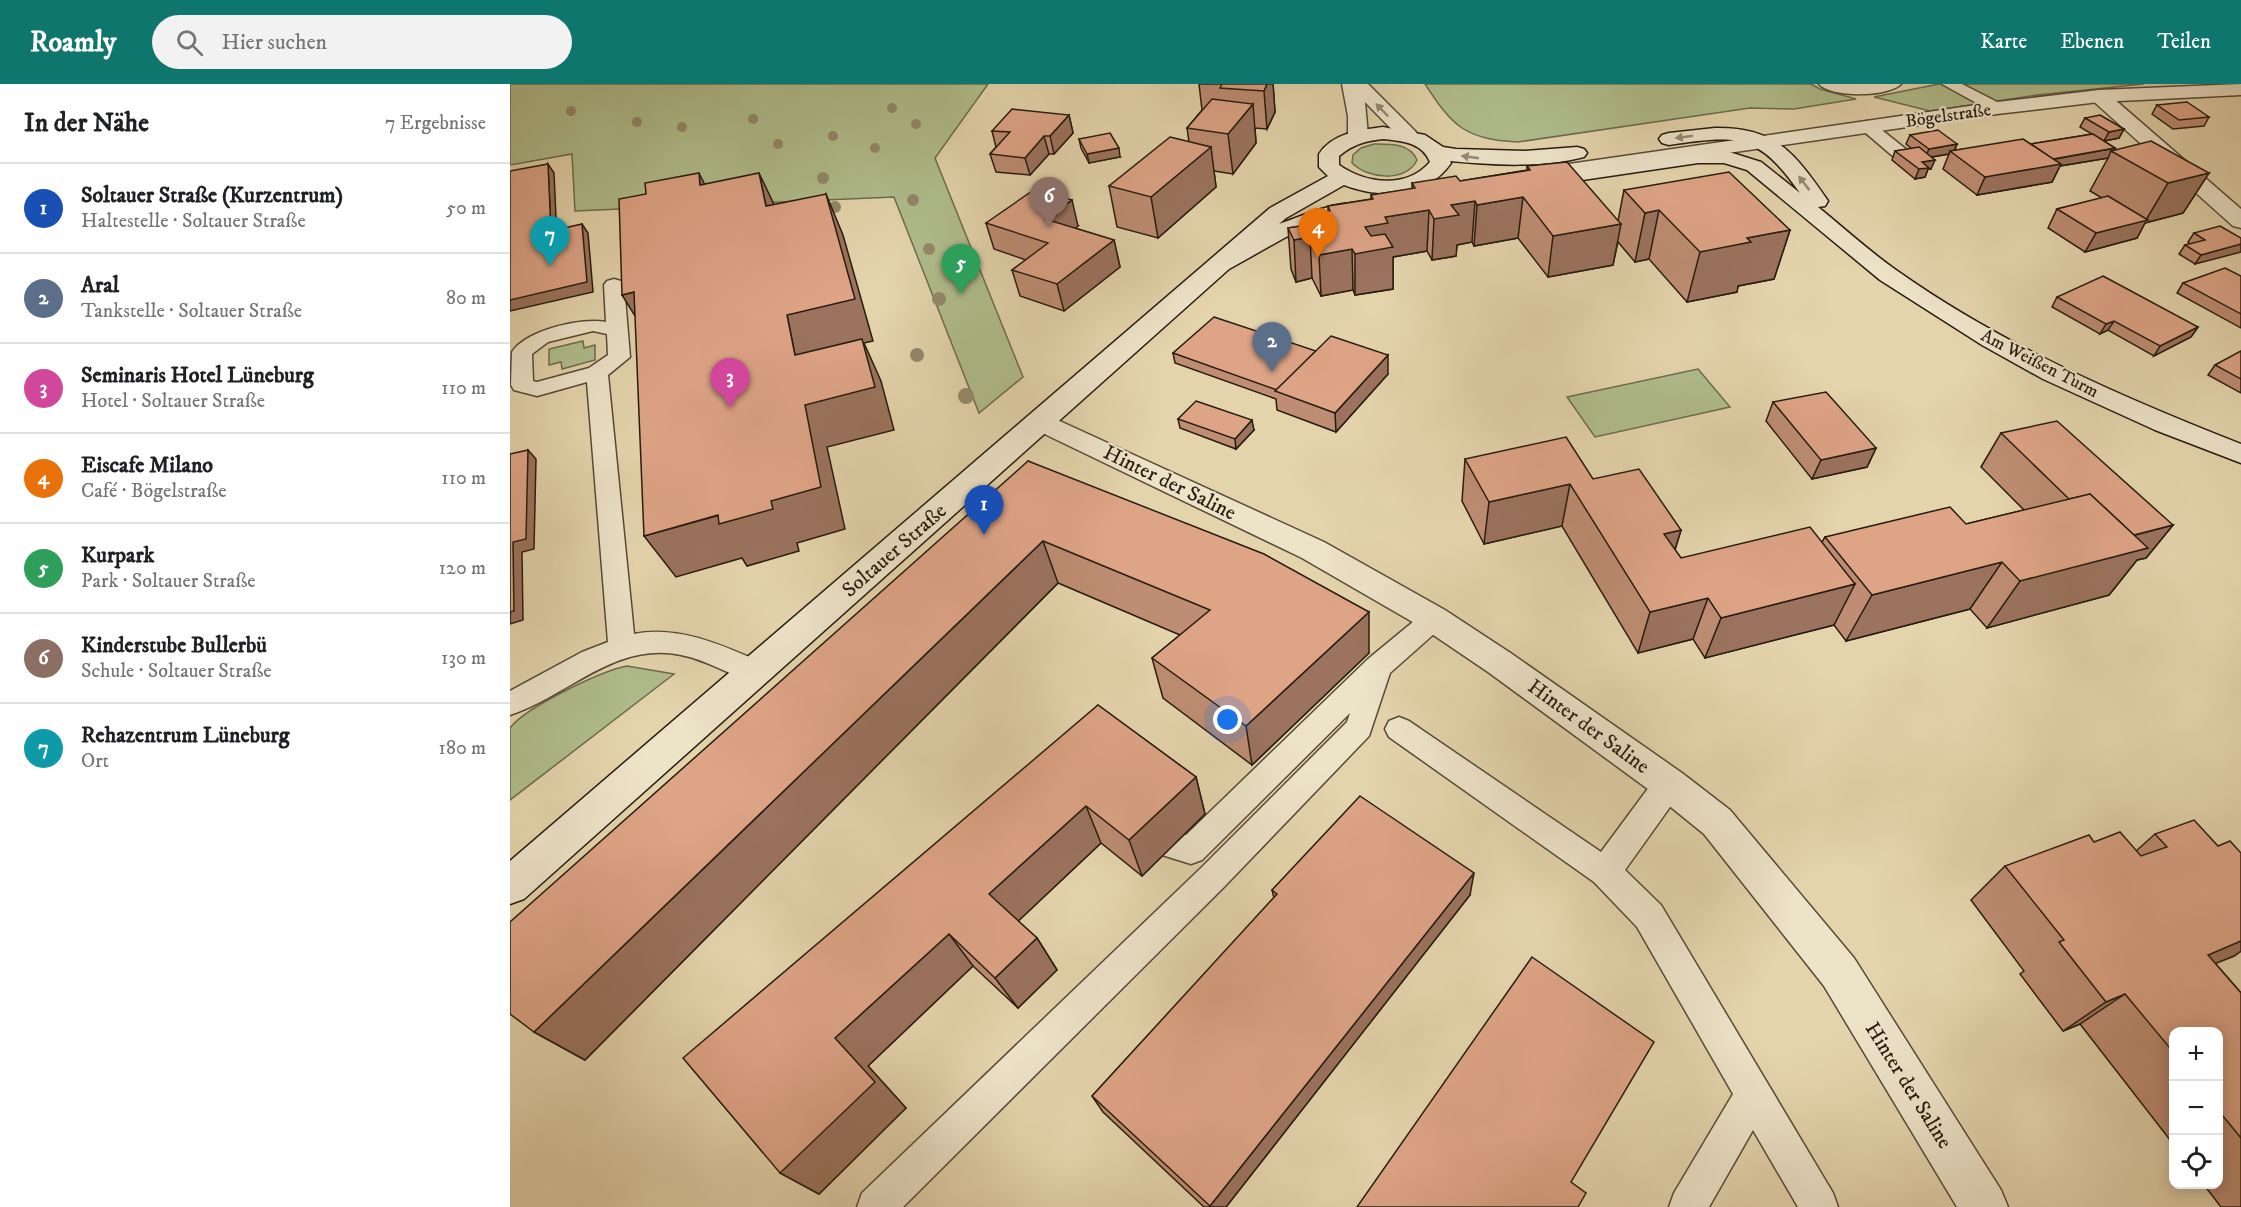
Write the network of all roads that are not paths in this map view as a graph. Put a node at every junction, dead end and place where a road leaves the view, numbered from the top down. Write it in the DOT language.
graph roads {
  1 [pos="1351,84"];
  2 [pos="1357,84"];
  3 [pos="1827,84"];
  4 [pos="1893,84"];
  5 [pos="1950,84"];
  6 [pos="2241,89"];
  7 [pos="2099,96"];
  8 [pos="1996,108"];
  9 [pos="1867,126"];
  10 [pos="1408,135"];
  11 [pos="1358,136"];
  12 [pos="1763,140"];
  13 [pos="1735,145"];
  14 [pos="1901,154"];
  15 [pos="1437,162"];
  16 [pos="1754,166"];
  17 [pos="1562,171"];
  18 [pos="1593,173"];
  19 [pos="1341,178"];
  20 [pos="1512,185"];
  21 [pos="1436,196"];
  22 [pos="2241,221"];
  23 [pos="1852,247"];
  24 [pos="1220,264"];
  25 [pos="614,285"];
  26 [pos="616,330"];
  27 [pos="597,373"];
  28 [pos="1040,421"];
  29 [pos="2241,454"];
  30 [pos="1434,619"];
  31 [pos="622,648"];
  32 [pos="1378,667"];
  33 [pos="755,672"];
  34 [pos="510,704"];
  35 [pos="1399,729"];
  36 [pos="1670,784"];
  37 [pos="1173,845"];
  38 [pos="1605,872"];
  39 [pos="510,886"];
  40 [pos="1753,1095"];
  41 [pos="876,1207"];
  42 [pos="1688,1207"];
  43 [pos="1820,1207"];
  44 [pos="1984,1207"];
  1 -- 11 [label="main road"];
  10 -- 2 [label="main road, one-way"];
  3 -- 4 [label="lane"];
  5 -- 8 [label="lane"];
  6 -- 7 [label="main road, Bögelstraße"];
  7 -- 8 [label="main road, Bögelstraße"];
  7 -- 22 [label="main road"];
  8 -- 9 [label="main road, Bögelstraße"];
  9 -- 12 [label="main road, Bögelstraße"];
  9 -- 14 [label="lane"];
  10 -- 11 [label="main road"];
  10 -- 15 [label="main road"];
  11 -- 19 [label="main road"];
  12 -- 13 [label="main road, Bögelstraße"];
  12 -- 15 [label="main road, Bögelstraße, one-way"];
  23 -- 12 [label="main road, Am Weißen Turm, one-way"];
  13 -- 16 [label="main road, Am Weißen Turm"];
  13 -- 17 [label="main road, Bögelstraße"];
  15 -- 17 [label="main road, Bögelstraße"];
  15 -- 19 [label="main road"];
  16 -- 18 [label="main road, Bögelstraße"];
  16 -- 23 [label="main road, Am Weißen Turm"];
  17 -- 18 [label="main road, Bögelstraße"];
  18 -- 20 [label="main road, Bögelstraße"];
  19 -- 24 [label="main road, Soltauer Straße"];
  21 -- 24 [label="main road"];
  23 -- 29 [label="main road, Am Weißen Turm"];
  24 -- 28 [label="main road, Soltauer Straße"];
  25 -- 26 [label="lane"];
  26 -- 27 [label="lane"];
  26 -- 27 [label="lane"];
  27 -- 31 [label="lane"];
  28 -- 30 [label="main road, Hinter der Saline"];
  28 -- 33 [label="main road, Soltauer Straße"];
  30 -- 32 [label="lane"];
  30 -- 36 [label="main road, Hinter der Saline"];
  31 -- 33 [label="lane"];
  31 -- 34 [label="lane"];
  32 -- 37 [label="lane"];
  32 -- 41 [label="lane"];
  33 -- 39 [label="main road, Soltauer Straße"];
  35 -- 38 [label="lane"];
  36 -- 38 [label="lane"];
  36 -- 44 [label="main road, Hinter der Saline"];
  38 -- 40 [label="lane"];
  40 -- 42 [label="lane"];
  40 -- 43 [label="lane"];
}
